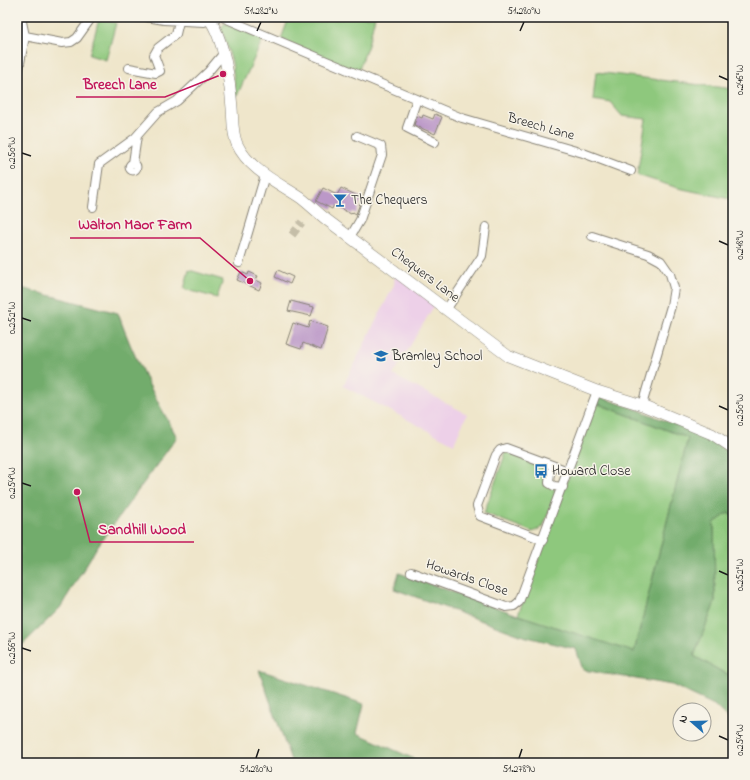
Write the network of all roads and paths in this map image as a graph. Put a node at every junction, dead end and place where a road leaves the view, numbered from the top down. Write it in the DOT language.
graph roads {
  1 [pos="21,17"];
  2 [pos="92,17"];
  3 [pos="147,17"];
  4 [pos="179,18"];
  5 [pos="212,18"];
  6 [pos="227,18"];
  7 [pos="21,35"];
  8 [pos="223,54"];
  9 [pos="129,68"];
  10 [pos="17,79"];
  11 [pos="417,99"];
  12 [pos="137,136"];
  13 [pos="357,136"];
  14 [pos="435,142"];
  15 [pos="133,163"];
  16 [pos="631,171"];
  17 [pos="266,175"];
  18 [pos="93,207"];
  19 [pos="486,227"];
  20 [pos="592,236"];
  21 [pos="350,238"];
  22 [pos="239,263"];
  23 [pos="446,310"];
  24 [pos="597,391"];
  25 [pos="642,405"];
  26 [pos="733,448"];
  27 [pos="556,467"];
  28 [pos="568,471"];
  29 [pos="563,487"];
  30 [pos="543,540"];
  31 [pos="411,572"];
  1 -- 7 [label="street"];
  2 -- 7 [label="street"];
  3 -- 4 [label="street"];
  4 -- 5 [label="street"];
  4 -- 9 [label="street"];
  5 -- 8 [label="main road, Chequers Lane"];
  6 -- 11 [label="street, Breech Lane"];
  7 -- 10 [label="street"];
  8 -- 12 [label="street"];
  8 -- 17 [label="main road, Chequers Lane"];
  11 -- 14 [label="street"];
  11 -- 16 [label="street, Breech Lane"];
  12 -- 15 [label="street"];
  12 -- 18 [label="street"];
  13 -- 21 [label="street"];
  17 -- 21 [label="main road, Chequers Lane"];
  17 -- 22 [label="street"];
  19 -- 23 [label="street"];
  20 -- 25 [label="street"];
  21 -- 23 [label="main road, Chequers Lane"];
  23 -- 24 [label="main road, Chequers Lane"];
  24 -- 25 [label="main road, Chequers Lane"];
  24 -- 28 [label="street, Howards Close"];
  25 -- 26 [label="main road, Chequers Lane"];
  27 -- 28 [label="street"];
  27 -- 29 [label="street"];
  27 -- 30 [label="street"];
  28 -- 29 [label="street, Howards Close"];
  29 -- 30 [label="street, Howards Close"];
  30 -- 31 [label="street, Howards Close"];
}
